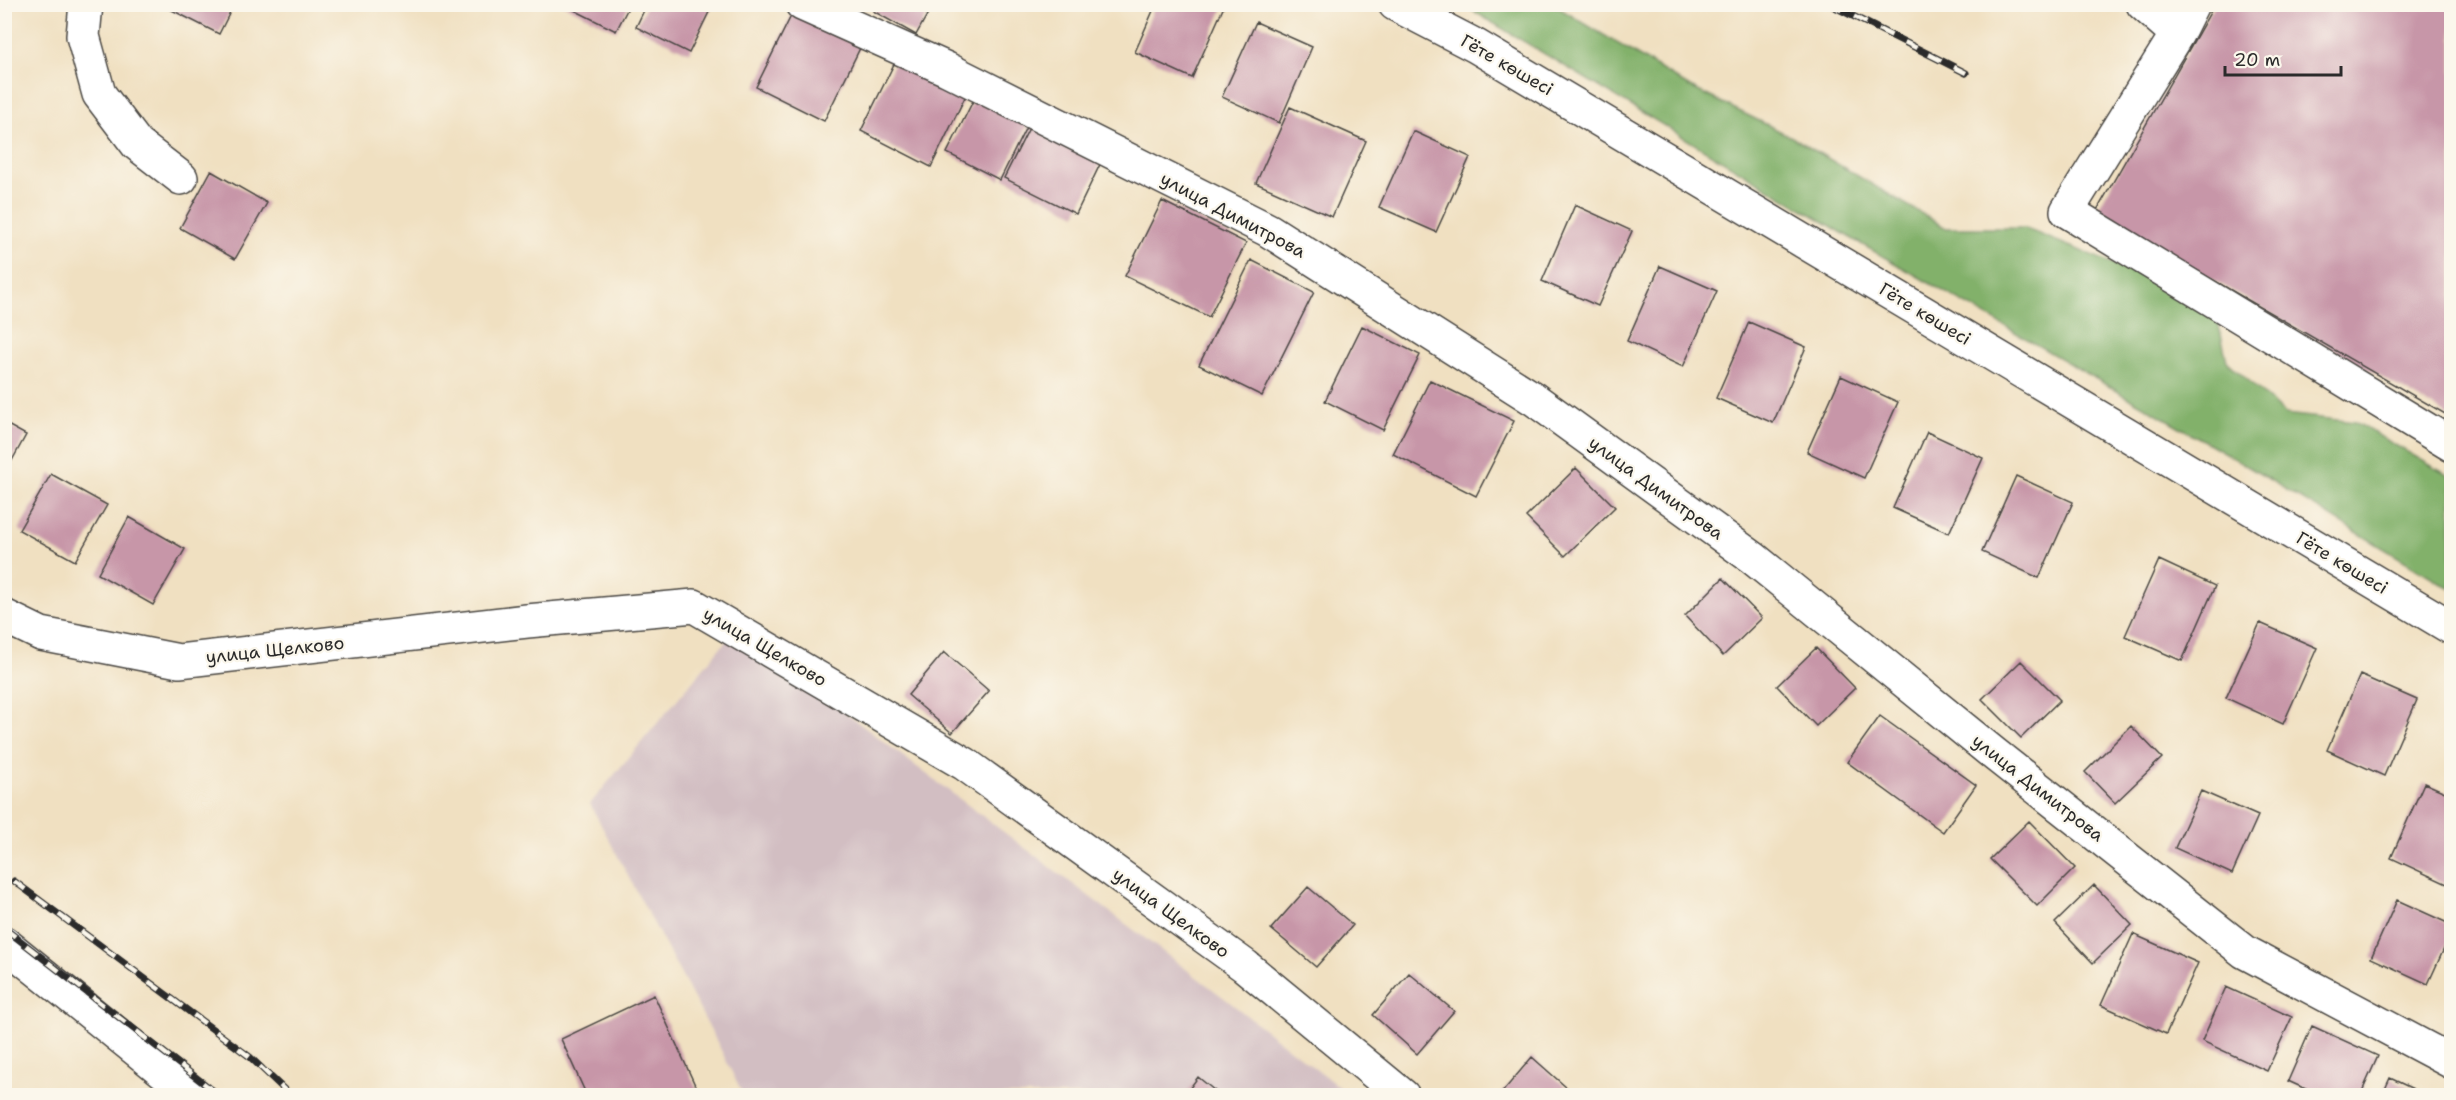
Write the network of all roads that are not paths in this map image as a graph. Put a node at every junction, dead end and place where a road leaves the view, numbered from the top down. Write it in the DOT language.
graph roads {
  1 [pos="86,4"];
  2 [pos="802,4"];
  3 [pos="1395,4"];
  4 [pos="2143,4"];
  5 [pos="2192,4"];
  6 [pos="2177,34"];
  7 [pos="181,178"];
  8 [pos="2451,445"];
  9 [pos="4,616"];
  10 [pos="2451,628"];
  11 [pos="4,943"];
  12 [pos="2451,1062"];
  13 [pos="194,1095"];
  14 [pos="1403,1095"];
  1 -- 7 [label="street"];
  2 -- 12 [label="street, улица Димитрова"];
  3 -- 10 [label="street, Гёте көшесі"];
  4 -- 6 [label="street"];
  5 -- 6 [label="street"];
  6 -- 8 [label="street"];
  9 -- 14 [label="street, улица Щелково"];
  11 -- 13 [label="street"];
}
